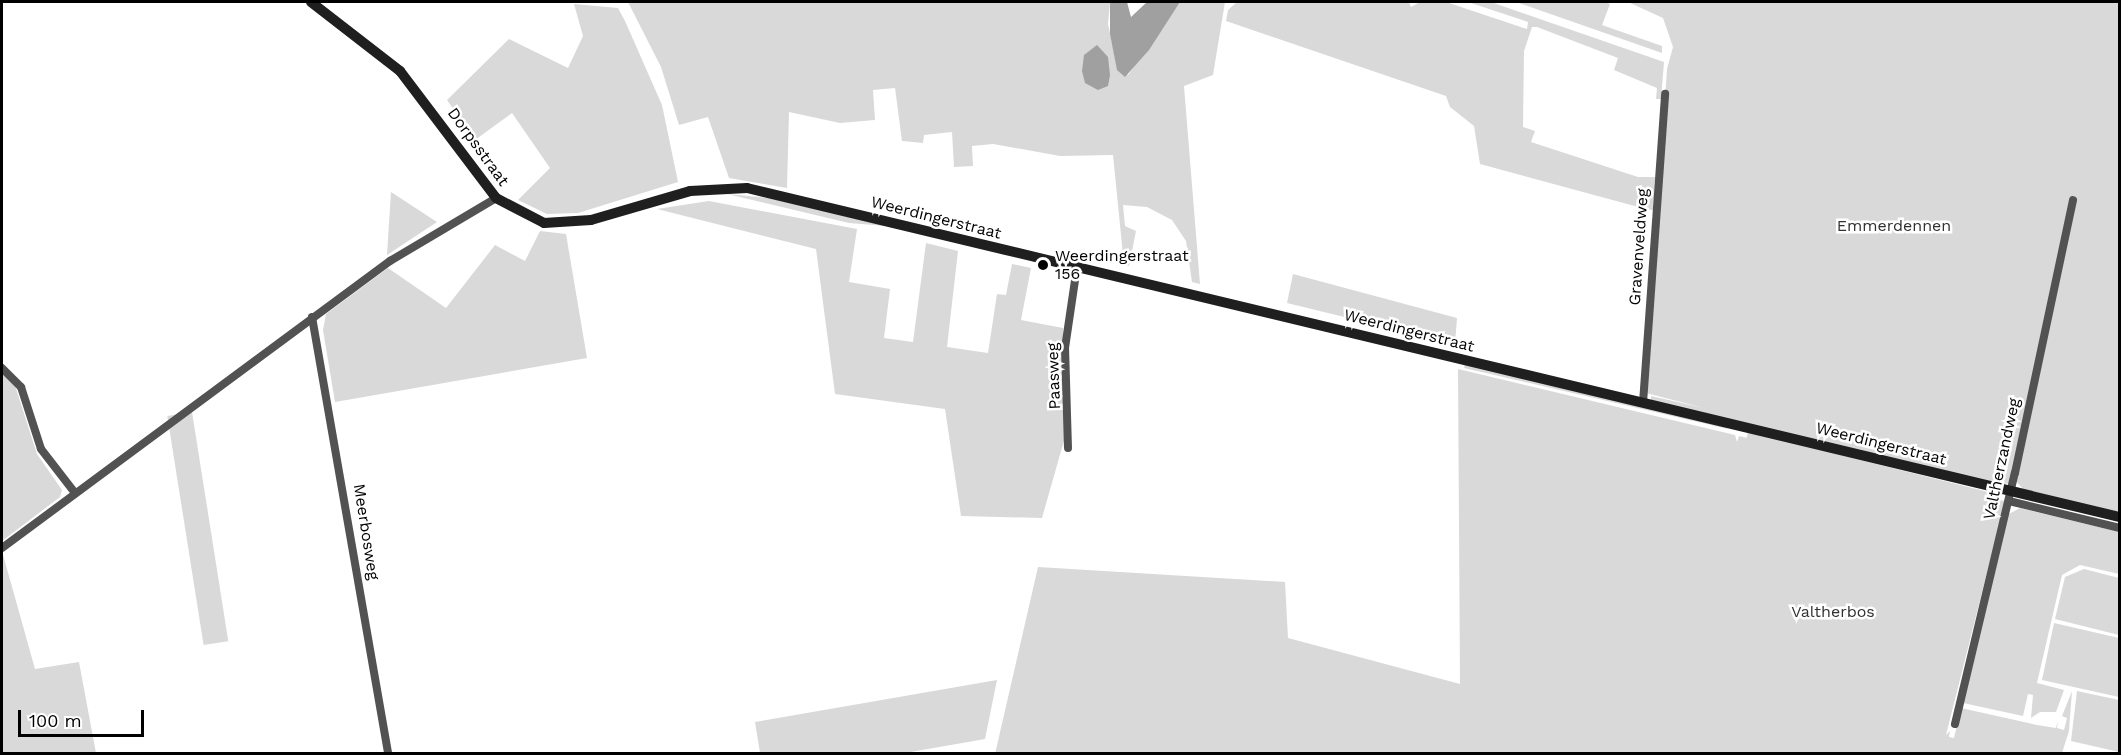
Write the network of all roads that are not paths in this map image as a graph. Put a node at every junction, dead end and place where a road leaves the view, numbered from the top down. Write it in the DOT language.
graph roads {
  1 [pos="312,2"];
  2 [pos="1665,94"];
  3 [pos="690,191"];
  4 [pos="496,198"];
  5 [pos="2073,200"];
  6 [pos="1077,267"];
  7 [pos="312,317"];
  8 [pos="2,368"];
  9 [pos="1643,403"];
  10 [pos="1068,448"];
  11 [pos="75,493"];
  12 [pos="2010,496"];
  13 [pos="2120,517"];
  14 [pos="2120,528"];
  15 [pos="2,548"];
  16 [pos="1955,724"];
  17 [pos="388,753"];
  1 -- 4 [label="main road, Dorpsstraat"];
  2 -- 9 [label="street, Gravenveldweg"];
  3 -- 4 [label="main road, Dorpsstraat"];
  3 -- 6 [label="main road, Weerdingerstraat"];
  4 -- 7 [label="street"];
  5 -- 12 [label="street, Valtherzandweg"];
  6 -- 9 [label="main road, Weerdingerstraat"];
  6 -- 10 [label="street, Paasweg"];
  7 -- 11 [label="street"];
  7 -- 17 [label="street, Meerbosweg"];
  8 -- 11 [label="street"];
  9 -- 12 [label="main road, Weerdingerstraat"];
  11 -- 15 [label="street"];
  12 -- 13 [label="main road, Weerdingerstraat"];
  12 -- 14 [label="street, Weerdingerstraat"];
  12 -- 16 [label="street, Valtherzandweg"];
}
